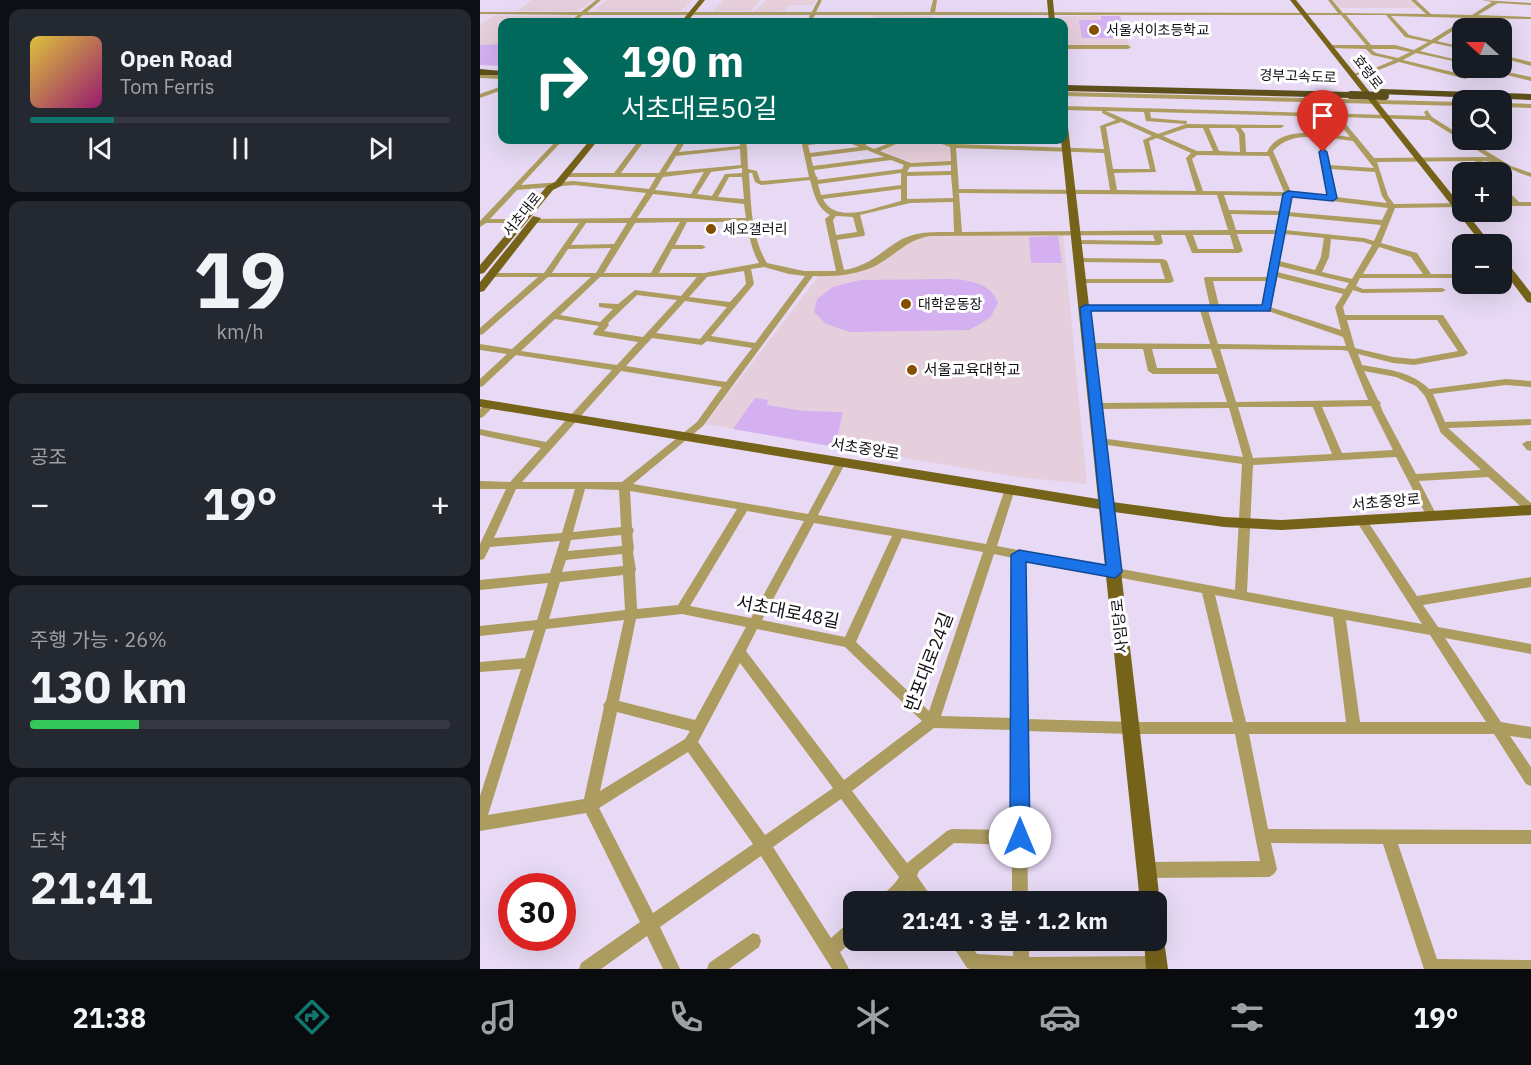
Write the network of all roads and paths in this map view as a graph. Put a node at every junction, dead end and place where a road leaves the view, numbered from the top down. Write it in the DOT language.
graph roads {
  1 [pos="598,0"];
  2 [pos="702,0"];
  3 [pos="710,0"];
  4 [pos="820,0"];
  5 [pos="935,0"];
  6 [pos="1050,0"];
  7 [pos="1293,0"];
  8 [pos="1330,0"];
  9 [pos="1413,0"];
  10 [pos="1483,0"];
  11 [pos="1497,1"];
  12 [pos="1531,4"];
  13 [pos="582,13"];
  14 [pos="691,13"];
  15 [pos="699,13"];
  16 [pos="813,13"];
  17 [pos="480,14"];
  18 [pos="935,14"];
  19 [pos="1051,14"];
  20 [pos="1304,14"];
  21 [pos="1343,14"];
  22 [pos="1387,14"];
  23 [pos="1429,14"];
  24 [pos="1452,14"];
  25 [pos="1474,15"];
  26 [pos="576,18"];
  27 [pos="687,18"];
  28 [pos="695,18"];
  29 [pos="811,18"];
  30 [pos="936,18"];
  31 [pos="1052,18"];
  32 [pos="1464,18"];
  33 [pos="1469,18"];
  34 [pos="1531,18"];
  35 [pos="1452,28"];
  36 [pos="1430,41"];
  37 [pos="1068,46"];
  38 [pos="1422,46"];
  39 [pos="1452,46"];
  40 [pos="1128,47"];
  41 [pos="1331,47"];
  42 [pos="1369,47"];
  43 [pos="1413,51"];
  44 [pos="1452,54"];
  45 [pos="1448,59"];
  46 [pos="1512,59"];
  47 [pos="1398,60"];
  48 [pos="1452,60"];
  49 [pos="1531,64"];
  50 [pos="1436,67"];
  51 [pos="480,72"];
  52 [pos="1452,72"];
  53 [pos="498,73"];
  54 [pos="1512,74"];
  55 [pos="1353,75"];
  56 [pos="1531,78"];
  57 [pos="1068,86"];
  58 [pos="498,89"];
  59 [pos="1068,94"];
  60 [pos="1093,94"];
  61 [pos="480,96"];
  62 [pos="1180,96"];
  63 [pos="1267,99"];
  64 [pos="1528,101"];
  65 [pos="1375,103"];
  66 [pos="1512,103"];
  67 [pos="1422,104"];
  68 [pos="1452,104"];
  69 [pos="1531,106"];
  70 [pos="1068,108"];
  71 [pos="1098,109"];
  72 [pos="1147,111"];
  73 [pos="1182,112"];
  74 [pos="1273,114"];
  75 [pos="1336,116"];
  76 [pos="1530,116"];
  77 [pos="1386,117"];
  78 [pos="1430,118"];
  79 [pos="1121,120"];
  80 [pos="1186,124"];
  81 [pos="1205,126"];
  82 [pos="1237,126"];
  83 [pos="1281,126"];
  84 [pos="1452,132"];
  85 [pos="1158,136"];
  86 [pos="1288,137"];
  87 [pos="1320,137"];
  88 [pos="1353,139"];
  89 [pos="556,144"];
  90 [pos="591,144"];
  91 [pos="639,144"];
  92 [pos="680,144"];
  93 [pos="737,144"];
  94 [pos="743,144"];
  95 [pos="805,144"];
  96 [pos="860,144"];
  97 [pos="871,144"];
  98 [pos="883,144"];
  99 [pos="947,144"];
  100 [pos="1001,144"];
  101 [pos="1065,144"];
  102 [pos="953,146"];
  103 [pos="869,147"];
  104 [pos="1001,148"];
  105 [pos="1066,150"];
  106 [pos="1481,150"];
  107 [pos="1107,151"];
  108 [pos="1196,153"];
  109 [pos="1216,153"];
  110 [pos="674,154"];
  111 [pos="1243,154"];
  112 [pos="1270,154"];
  113 [pos="808,155"];
  114 [pos="891,158"];
  115 [pos="1495,159"];
  116 [pos="1372,160"];
  117 [pos="1420,160"];
  118 [pos="1477,160"];
  119 [pos="953,163"];
  120 [pos="1326,167"];
  121 [pos="812,168"];
  122 [pos="709,170"];
  123 [pos="746,170"];
  124 [pos="906,170"];
  125 [pos="1377,170"];
  126 [pos="1110,171"];
  127 [pos="954,173"];
  128 [pos="565,175"];
  129 [pos="616,175"];
  130 [pos="661,175"];
  131 [pos="1531,176"];
  132 [pos="816,180"];
  133 [pos="558,184"];
  134 [pos="904,186"];
  135 [pos="515,188"];
  136 [pos="955,191"];
  137 [pos="1071,191"];
  138 [pos="650,192"];
  139 [pos="1114,192"];
  140 [pos="1200,193"];
  141 [pos="1220,193"];
  142 [pos="1288,194"];
  143 [pos="693,196"];
  144 [pos="820,197"];
  145 [pos="1452,197"];
  146 [pos="714,198"];
  147 [pos="1333,198"];
  148 [pos="1512,198"];
  149 [pos="955,200"];
  150 [pos="748,202"];
  151 [pos="904,202"];
  152 [pos="1512,204"];
  153 [pos="1517,204"];
  154 [pos="1531,204"];
  155 [pos="1452,205"];
  156 [pos="1392,206"];
  157 [pos="1227,212"];
  158 [pos="1285,213"];
  159 [pos="835,214"];
  160 [pos="856,214"];
  161 [pos="632,220"];
  162 [pos="685,220"];
  163 [pos="751,220"];
  164 [pos="522,221"];
  165 [pos="534,221"];
  166 [pos="585,221"];
  167 [pos="482,223"];
  168 [pos="1386,223"];
  169 [pos="1188,232"];
  170 [pos="1282,232"];
  171 [pos="958,233"];
  172 [pos="1235,233"];
  173 [pos="1328,236"];
  174 [pos="1078,237"];
  175 [pos="832,238"];
  176 [pos="1376,245"];
  177 [pos="616,246"];
  178 [pos="566,247"];
  179 [pos="670,247"];
  180 [pos="702,247"];
  181 [pos="1080,260"];
  182 [pos="1276,263"];
  183 [pos="764,265"];
  184 [pos="747,268"];
  185 [pos="480,271"];
  186 [pos="840,272"];
  187 [pos="811,273"];
  188 [pos="1318,273"];
  189 [pos="599,274"];
  190 [pos="492,275"];
  191 [pos="546,275"];
  192 [pos="654,275"];
  193 [pos="704,276"];
  194 [pos="1274,276"];
  195 [pos="1419,276"];
  196 [pos="1429,276"];
  197 [pos="1452,276"];
  198 [pos="1083,281"];
  199 [pos="1512,281"];
  200 [pos="1353,284"];
  201 [pos="480,290"];
  202 [pos="1429,290"];
  203 [pos="1442,290"];
  204 [pos="684,298"];
  205 [pos="1531,300"];
  206 [pos="602,305"];
  207 [pos="732,305"];
  208 [pos="620,307"];
  209 [pos="1085,308"];
  210 [pos="1203,308"];
  211 [pos="1215,308"];
  212 [pos="1266,308"];
  213 [pos="554,316"];
  214 [pos="1342,318"];
  215 [pos="602,324"];
  216 [pos="480,332"];
  217 [pos="1346,335"];
  218 [pos="648,338"];
  219 [pos="705,338"];
  220 [pos="758,346"];
  221 [pos="1090,346"];
  222 [pos="1147,346"];
  223 [pos="1214,346"];
  224 [pos="480,347"];
  225 [pos="1352,349"];
  226 [pos="516,351"];
  227 [pos="1360,367"];
  228 [pos="620,368"];
  229 [pos="1222,371"];
  230 [pos="480,384"];
  231 [pos="1531,384"];
  232 [pos="729,385"];
  233 [pos="1427,392"];
  234 [pos="1316,403"];
  235 [pos="1376,403"];
  236 [pos="485,404"];
  237 [pos="1232,404"];
  238 [pos="1096,406"];
  239 [pos="480,415"];
  240 [pos="575,418"];
  241 [pos="1531,422"];
  242 [pos="1441,425"];
  243 [pos="480,432"];
  244 [pos="686,436"];
  245 [pos="1100,441"];
  246 [pos="1531,444"];
  247 [pos="549,446"];
  248 [pos="1531,448"];
  249 [pos="1401,453"];
  250 [pos="1338,457"];
  251 [pos="1248,461"];
  252 [pos="841,462"];
  253 [pos="1490,472"];
  254 [pos="1413,478"];
  255 [pos="480,485"];
  256 [pos="513,485"];
  257 [pos="581,486"];
  258 [pos="624,486"];
  259 [pos="1010,489"];
  260 [pos="1106,505"];
  261 [pos="745,506"];
  262 [pos="1531,509"];
  263 [pos="1431,514"];
  264 [pos="810,517"];
  265 [pos="1362,522"];
  266 [pos="1245,524"];
  267 [pos="628,530"];
  268 [pos="899,533"];
  269 [pos="566,537"];
  270 [pos="485,538"];
  271 [pos="629,549"];
  272 [pos="990,549"];
  273 [pos="1019,555"];
  274 [pos="480,556"];
  275 [pos="560,556"];
  276 [pos="630,570"];
  277 [pos="1115,572"];
  278 [pos="554,579"];
  279 [pos="1531,582"];
  280 [pos="480,585"];
  281 [pos="1207,588"];
  282 [pos="1241,594"];
  283 [pos="1416,601"];
  284 [pos="682,609"];
  285 [pos="1339,613"];
  286 [pos="631,614"];
  287 [pos="541,624"];
  288 [pos="755,624"];
  289 [pos="480,631"];
  290 [pos="1434,632"];
  291 [pos="849,643"];
  292 [pos="1531,649"];
  293 [pos="739,652"];
  294 [pos="530,663"];
  295 [pos="480,667"];
  296 [pos="610,705"];
  297 [pos="932,722"];
  298 [pos="1019,724"];
  299 [pos="699,727"];
  300 [pos="1131,728"];
  301 [pos="1241,728"];
  302 [pos="1499,728"];
  303 [pos="1354,729"];
  304 [pos="1531,733"];
  305 [pos="690,743"];
  306 [pos="1531,779"];
  307 [pos="842,790"];
  308 [pos="590,805"];
  309 [pos="480,818"];
  310 [pos="480,824"];
  311 [pos="1263,836"];
  312 [pos="1020,837"];
  313 [pos="1388,837"];
  314 [pos="1531,837"];
  315 [pos="763,845"];
  316 [pos="1146,870"];
  317 [pos="908,877"];
  318 [pos="899,891"];
  319 [pos="919,891"];
  320 [pos="1020,891"];
  321 [pos="1148,891"];
  322 [pos="648,924"];
  323 [pos="843,938"];
  324 [pos="753,940"];
  325 [pos="829,950"];
  326 [pos="965,951"];
  327 [pos="1020,951"];
  328 [pos="1155,951"];
  329 [pos="1021,967"];
  330 [pos="1156,967"];
  331 [pos="1431,968"];
  332 [pos="1531,968"];
  333 [pos="586,969"];
  334 [pos="672,969"];
  335 [pos="715,969"];
  336 [pos="841,969"];
  1 -- 13 [label="street"];
  2 -- 14 [label="main road"];
  3 -- 15 [label="main road"];
  4 -- 16 [label="street"];
  5 -- 18 [label="street"];
  6 -- 19 [label="main road"];
  7 -- 20 [label="main road, 효령로"];
  8 -- 21 [label="street"];
  9 -- 23 [label="street"];
  10 -- 11 [label="street"];
  11 -- 12 [label="street"];
  11 -- 25 [label="street"];
  13 -- 14 [label="street"];
  13 -- 17 [label="street"];
  13 -- 26 [label="street"];
  14 -- 15 [label="street"];
  14 -- 27 [label="main road"];
  15 -- 16 [label="street"];
  15 -- 28 [label="main road"];
  16 -- 18 [label="street"];
  16 -- 29 [label="street"];
  18 -- 19 [label="street"];
  18 -- 30 [label="street"];
  19 -- 20 [label="street"];
  19 -- 31 [label="main road"];
  20 -- 21 [label="street"];
  20 -- 41 [label="main road, 효령로"];
  21 -- 22 [label="street"];
  21 -- 42 [label="street"];
  22 -- 23 [label="street"];
  22 -- 36 [label="street"];
  23 -- 24 [label="street"];
  24 -- 25 [label="street"];
  24 -- 32 [label="street"];
  25 -- 33 [label="street"];
  25 -- 34 [label="street"];
  35 -- 36 [label="street"];
  36 -- 38 [label="street"];
  36 -- 39 [label="street"];
  37 -- 40 [label="street"];
  38 -- 43 [label="street"];
  38 -- 44 [label="street"];
  41 -- 42 [label="street"];
  41 -- 55 [label="main road, 효령로"];
  42 -- 43 [label="street"];
  42 -- 47 [label="street"];
  43 -- 45 [label="street"];
  43 -- 47 [label="street"];
  45 -- 48 [label="street"];
  45 -- 50 [label="street"];
  46 -- 49 [label="street"];
  47 -- 50 [label="street"];
  47 -- 55 [label="street"];
  50 -- 52 [label="street"];
  51 -- 53 [label="highway"];
  54 -- 56 [label="street"];
  55 -- 65 [label="main road, 효령로"];
  57 -- 64 [label="highway, 경부고속도로, bridge"];
  58 -- 61 [label="street"];
  59 -- 60 [label="street"];
  60 -- 62 [label="street"];
  60 -- 71 [label="street"];
  62 -- 63 [label="street"];
  62 -- 73 [label="street"];
  63 -- 65 [label="street"];
  63 -- 74 [label="street"];
  64 -- 66 [label="street"];
  64 -- 69 [label="street"];
  64 -- 76 [label="street"];
  65 -- 67 [label="street"];
  65 -- 77 [label="main road, 효령로"];
  67 -- 68 [label="street"];
  67 -- 78 [label="street"];
  70 -- 71 [label="street"];
  71 -- 72 [label="street"];
  71 -- 79 [label="street"];
  72 -- 73 [label="street"];
  72 -- 80 [label="street"];
  73 -- 74 [label="street"];
  73 -- 80 [label="street"];
  74 -- 75 [label="street"];
  74 -- 83 [label="street"];
  75 -- 77 [label="street"];
  75 -- 88 [label="street"];
  77 -- 78 [label="street"];
  77 -- 117 [label="main road, 효령로"];
  78 -- 84 [label="street"];
  79 -- 85 [label="street"];
  79 -- 107 [label="street"];
  80 -- 81 [label="street"];
  80 -- 85 [label="street"];
  81 -- 82 [label="street"];
  81 -- 109 [label="street"];
  82 -- 83 [label="street"];
  82 -- 111 [label="street"];
  83 -- 86 [label="street"];
  85 -- 108 [label="street"];
  85 -- 126 [label="street"];
  86 -- 87 [label="street"];
  86 -- 112 [label="street"];
  87 -- 88 [label="street"];
  87 -- 120 [label="street"];
  88 -- 116 [label="street"];
  89 -- 135 [label="street"];
  90 -- 128 [label="main road, 서초대로"];
  91 -- 129 [label="street"];
  92 -- 110 [label="street"];
  93 -- 110 [label="street"];
  94 -- 123 [label="street"];
  95 -- 113 [label="street"];
  96 -- 103 [label="street"];
  97 -- 103 [label="street"];
  98 -- 103 [label="street"];
  99 -- 102 [label="street"];
  100 -- 104 [label="street"];
  101 -- 105 [label="main road, 사임당로"];
  102 -- 104 [label="street"];
  102 -- 119 [label="street"];
  103 -- 113 [label="street"];
  103 -- 114 [label="street"];
  104 -- 105 [label="street"];
  105 -- 107 [label="street"];
  105 -- 137 [label="main road, 사임당로"];
  106 -- 115 [label="street"];
  107 -- 126 [label="street"];
  108 -- 109 [label="street"];
  108 -- 140 [label="street"];
  109 -- 111 [label="street"];
  110 -- 130 [label="street"];
  111 -- 112 [label="street"];
  112 -- 142 [label="street"];
  113 -- 121 [label="street"];
  114 -- 121 [label="street"];
  114 -- 124 [label="street"];
  115 -- 118 [label="street"];
  115 -- 131 [label="street"];
  116 -- 117 [label="street"];
  116 -- 125 [label="street"];
  117 -- 118 [label="street"];
  117 -- 145 [label="main road, 효령로"];
  119 -- 124 [label="street"];
  119 -- 127 [label="street"];
  120 -- 125 [label="street"];
  120 -- 147 [label="street"];
  121 -- 132 [label="street"];
  122 -- 123 [label="street"];
  122 -- 130 [label="street"];
  122 -- 143 [label="street"];
  123 -- 132 [label="street"];
  123 -- 146 [label="street"];
  123 -- 150 [label="street"];
  124 -- 127 [label="street"];
  124 -- 132 [label="street"];
  124 -- 134 [label="street"];
  125 -- 156 [label="street"];
  126 -- 139 [label="street"];
  127 -- 136 [label="street"];
  128 -- 129 [label="street"];
  128 -- 133 [label="main road, 서초대로"];
  129 -- 130 [label="street"];
  130 -- 138 [label="street"];
  132 -- 144 [label="street"];
  133 -- 135 [label="street, 서초대로"];
  133 -- 138 [label="street"];
  133 -- 164 [label="main road, 서초대로"];
  133 -- 165 [label="main road, 서초대로"];
  134 -- 144 [label="street"];
  134 -- 151 [label="street"];
  135 -- 167 [label="street"];
  136 -- 137 [label="street"];
  136 -- 149 [label="street"];
  137 -- 139 [label="street"];
  137 -- 174 [label="main road, 사임당로"];
  138 -- 143 [label="street"];
  138 -- 161 [label="street"];
  139 -- 140 [label="street"];
  140 -- 141 [label="street"];
  141 -- 142 [label="street"];
  141 -- 157 [label="street"];
  142 -- 147 [label="street"];
  142 -- 158 [label="street"];
  143 -- 146 [label="street"];
  144 -- 159 [label="street"];
  146 -- 150 [label="street"];
  147 -- 156 [label="street"];
  148 -- 153 [label="street"];
  149 -- 151 [label="street"];
  149 -- 171 [label="street"];
  150 -- 163 [label="street"];
  151 -- 160 [label="street"];
  152 -- 153 [label="street"];
  153 -- 154 [label="street"];
  155 -- 156 [label="street"];
  156 -- 168 [label="street"];
  157 -- 158 [label="street"];
  157 -- 172 [label="street"];
  158 -- 168 [label="street"];
  158 -- 170 [label="street"];
  159 -- 160 [label="street"];
  159 -- 175 [label="street"];
  160 -- 175 [label="street"];
  161 -- 162 [label="street"];
  161 -- 166 [label="street"];
  161 -- 177 [label="street"];
  162 -- 163 [label="street"];
  162 -- 179 [label="street"];
  163 -- 183 [label="street"];
  164 -- 167 [label="street, 서초대로"];
  164 -- 185 [label="main road, 서초대로"];
  165 -- 166 [label="street"];
  165 -- 190 [label="main road, 서초대로"];
  166 -- 178 [label="street"];
  168 -- 176 [label="street"];
  169 -- 172 [label="street"];
  169 -- 172 [label="street"];
  169 -- 174 [label="street"];
  170 -- 172 [label="street"];
  170 -- 173 [label="street"];
  170 -- 182 [label="street"];
  171 -- 174 [label="street"];
  171 -- 186 [label="street"];
  173 -- 176 [label="street"];
  173 -- 188 [label="street"];
  174 -- 181 [label="main road, 사임당로"];
  175 -- 186 [label="street"];
  176 -- 196 [label="street"];
  176 -- 200 [label="street"];
  177 -- 178 [label="street"];
  177 -- 189 [label="street"];
  178 -- 191 [label="street"];
  179 -- 180 [label="street"];
  179 -- 192 [label="street"];
  181 -- 198 [label="main road, 사임당로"];
  181 -- 198 [label="street"];
  182 -- 188 [label="street"];
  182 -- 194 [label="street"];
  183 -- 184 [label="street"];
  183 -- 187 [label="street"];
  184 -- 193 [label="street"];
  184 -- 207 [label="street"];
  186 -- 187 [label="street"];
  187 -- 220 [label="street"];
  188 -- 200 [label="street"];
  189 -- 191 [label="street"];
  189 -- 192 [label="street"];
  189 -- 213 [label="street"];
  190 -- 191 [label="street"];
  190 -- 201 [label="main road, 서초대로"];
  191 -- 216 [label="street"];
  192 -- 193 [label="street"];
  193 -- 204 [label="street"];
  194 -- 200 [label="street"];
  194 -- 211 [label="street"];
  194 -- 212 [label="street"];
  195 -- 196 [label="street"];
  195 -- 200 [label="street"];
  195 -- 202 [label="street"];
  196 -- 197 [label="street"];
  198 -- 209 [label="main road, 사임당로"];
  199 -- 205 [label="main road"];
  200 -- 202 [label="street"];
  200 -- 214 [label="street"];
  202 -- 203 [label="street"];
  204 -- 207 [label="street"];
  204 -- 208 [label="street"];
  204 -- 218 [label="street"];
  206 -- 208 [label="street"];
  207 -- 219 [label="street"];
  208 -- 215 [label="street"];
  209 -- 210 [label="street"];
  209 -- 221 [label="main road, 사임당로"];
  210 -- 211 [label="street"];
  210 -- 223 [label="street"];
  211 -- 212 [label="street"];
  212 -- 217 [label="street"];
  213 -- 215 [label="street"];
  213 -- 226 [label="street"];
  214 -- 217 [label="street"];
  214 -- 225 [label="street"];
  215 -- 218 [label="street"];
  217 -- 225 [label="street"];
  218 -- 219 [label="street"];
  218 -- 228 [label="street"];
  219 -- 220 [label="street"];
  220 -- 232 [label="street"];
  221 -- 222 [label="street"];
  221 -- 238 [label="main road, 사임당로"];
  222 -- 223 [label="street"];
  222 -- 229 [label="street"];
  223 -- 225 [label="street"];
  223 -- 229 [label="street"];
  224 -- 226 [label="street"];
  225 -- 227 [label="street"];
  226 -- 228 [label="street"];
  226 -- 230 [label="street"];
  227 -- 233 [label="street"];
  227 -- 235 [label="street"];
  228 -- 232 [label="street"];
  228 -- 240 [label="street"];
  229 -- 237 [label="street"];
  231 -- 233 [label="street"];
  232 -- 244 [label="street"];
  233 -- 242 [label="street"];
  234 -- 235 [label="street"];
  234 -- 237 [label="street"];
  234 -- 250 [label="street"];
  235 -- 249 [label="street"];
  236 -- 239 [label="street"];
  236 -- 240 [label="main road, 서초중앙로"];
  237 -- 238 [label="street"];
  237 -- 251 [label="street"];
  238 -- 245 [label="main road, 사임당로"];
  240 -- 244 [label="main road, 서초중앙로"];
  240 -- 247 [label="street"];
  241 -- 242 [label="street"];
  242 -- 253 [label="street"];
  243 -- 247 [label="street"];
  244 -- 252 [label="main road, 서초중앙로"];
  244 -- 258 [label="street"];
  245 -- 251 [label="street"];
  245 -- 260 [label="main road, 사임당로"];
  246 -- 248 [label="street"];
  247 -- 256 [label="street"];
  249 -- 250 [label="street"];
  249 -- 254 [label="street"];
  250 -- 251 [label="street"];
  251 -- 266 [label="street"];
  252 -- 259 [label="main road, 서초중앙로"];
  252 -- 264 [label="street"];
  253 -- 254 [label="street"];
  253 -- 262 [label="street"];
  254 -- 263 [label="street"];
  255 -- 256 [label="street"];
  256 -- 257 [label="street"];
  256 -- 270 [label="street"];
  257 -- 258 [label="street"];
  257 -- 269 [label="street"];
  258 -- 261 [label="street"];
  258 -- 267 [label="street"];
  259 -- 260 [label="main road, 서초중앙로"];
  259 -- 272 [label="street, 반포대로24길"];
  260 -- 266 [label="main road, 서초중앙로"];
  260 -- 277 [label="main road, 사임당로"];
  261 -- 264 [label="street"];
  261 -- 284 [label="street"];
  262 -- 263 [label="main road, 서초중앙로"];
  263 -- 265 [label="main road, 서초중앙로"];
  264 -- 268 [label="street"];
  264 -- 288 [label="street"];
  265 -- 266 [label="main road, 서초중앙로"];
  265 -- 283 [label="street"];
  266 -- 282 [label="street"];
  267 -- 269 [label="street"];
  267 -- 271 [label="street"];
  268 -- 272 [label="street"];
  268 -- 291 [label="street"];
  269 -- 270 [label="street"];
  269 -- 275 [label="street"];
  270 -- 274 [label="street"];
  271 -- 275 [label="street"];
  271 -- 276 [label="street"];
  272 -- 273 [label="street"];
  272 -- 297 [label="street, 반포대로24길"];
  273 -- 277 [label="street"];
  273 -- 298 [label="street"];
  275 -- 278 [label="street"];
  276 -- 278 [label="street"];
  276 -- 286 [label="street"];
  277 -- 281 [label="street"];
  277 -- 300 [label="main road, 사임당로"];
  278 -- 280 [label="street"];
  278 -- 287 [label="street"];
  279 -- 283 [label="street"];
  281 -- 282 [label="street"];
  281 -- 301 [label="street"];
  282 -- 285 [label="street"];
  283 -- 290 [label="street"];
  284 -- 286 [label="street, 서초대로48길"];
  284 -- 288 [label="street, 서초대로48길"];
  285 -- 290 [label="street"];
  285 -- 303 [label="street"];
  286 -- 287 [label="street, 서초대로48길"];
  286 -- 296 [label="street"];
  287 -- 289 [label="street, 서초대로48길"];
  287 -- 294 [label="street"];
  288 -- 291 [label="street, 서초대로48길"];
  288 -- 293 [label="street"];
  290 -- 292 [label="street"];
  290 -- 302 [label="street"];
  291 -- 297 [label="street, 서초대로48길"];
  293 -- 299 [label="street"];
  293 -- 307 [label="street"];
  294 -- 295 [label="street"];
  294 -- 309 [label="street"];
  296 -- 299 [label="street"];
  296 -- 308 [label="street"];
  297 -- 298 [label="street"];
  297 -- 307 [label="street, 반포대로24길"];
  298 -- 300 [label="street"];
  298 -- 312 [label="street"];
  299 -- 305 [label="street"];
  300 -- 301 [label="street"];
  300 -- 316 [label="main road, 사임당로"];
  301 -- 303 [label="street"];
  301 -- 311 [label="street"];
  302 -- 303 [label="street"];
  302 -- 304 [label="street"];
  302 -- 306 [label="street"];
  305 -- 308 [label="street"];
  305 -- 315 [label="street"];
  307 -- 315 [label="street, 반포대로24길"];
  307 -- 317 [label="street"];
  308 -- 310 [label="street"];
  308 -- 322 [label="street"];
  311 -- 313 [label="street"];
  311 -- 316 [label="street"];
  312 -- 317 [label="street"];
  312 -- 320 [label="street"];
  313 -- 314 [label="street"];
  313 -- 331 [label="street"];
  315 -- 322 [label="street, 반포대로24길"];
  315 -- 325 [label="street"];
  316 -- 321 [label="main road, 사임당로"];
  317 -- 318 [label="street"];
  317 -- 319 [label="street"];
  322 -- 333 [label="street, 반포대로24길"];
  322 -- 334 [label="street"];
  323 -- 325 [label="street"];
  324 -- 335 [label="street"];
  325 -- 336 [label="street"];
  326 -- 329 [label="street"];
  327 -- 329 [label="street"];
  328 -- 330 [label="main road"];
  329 -- 330 [label="street"];
  331 -- 332 [label="street"];
}
